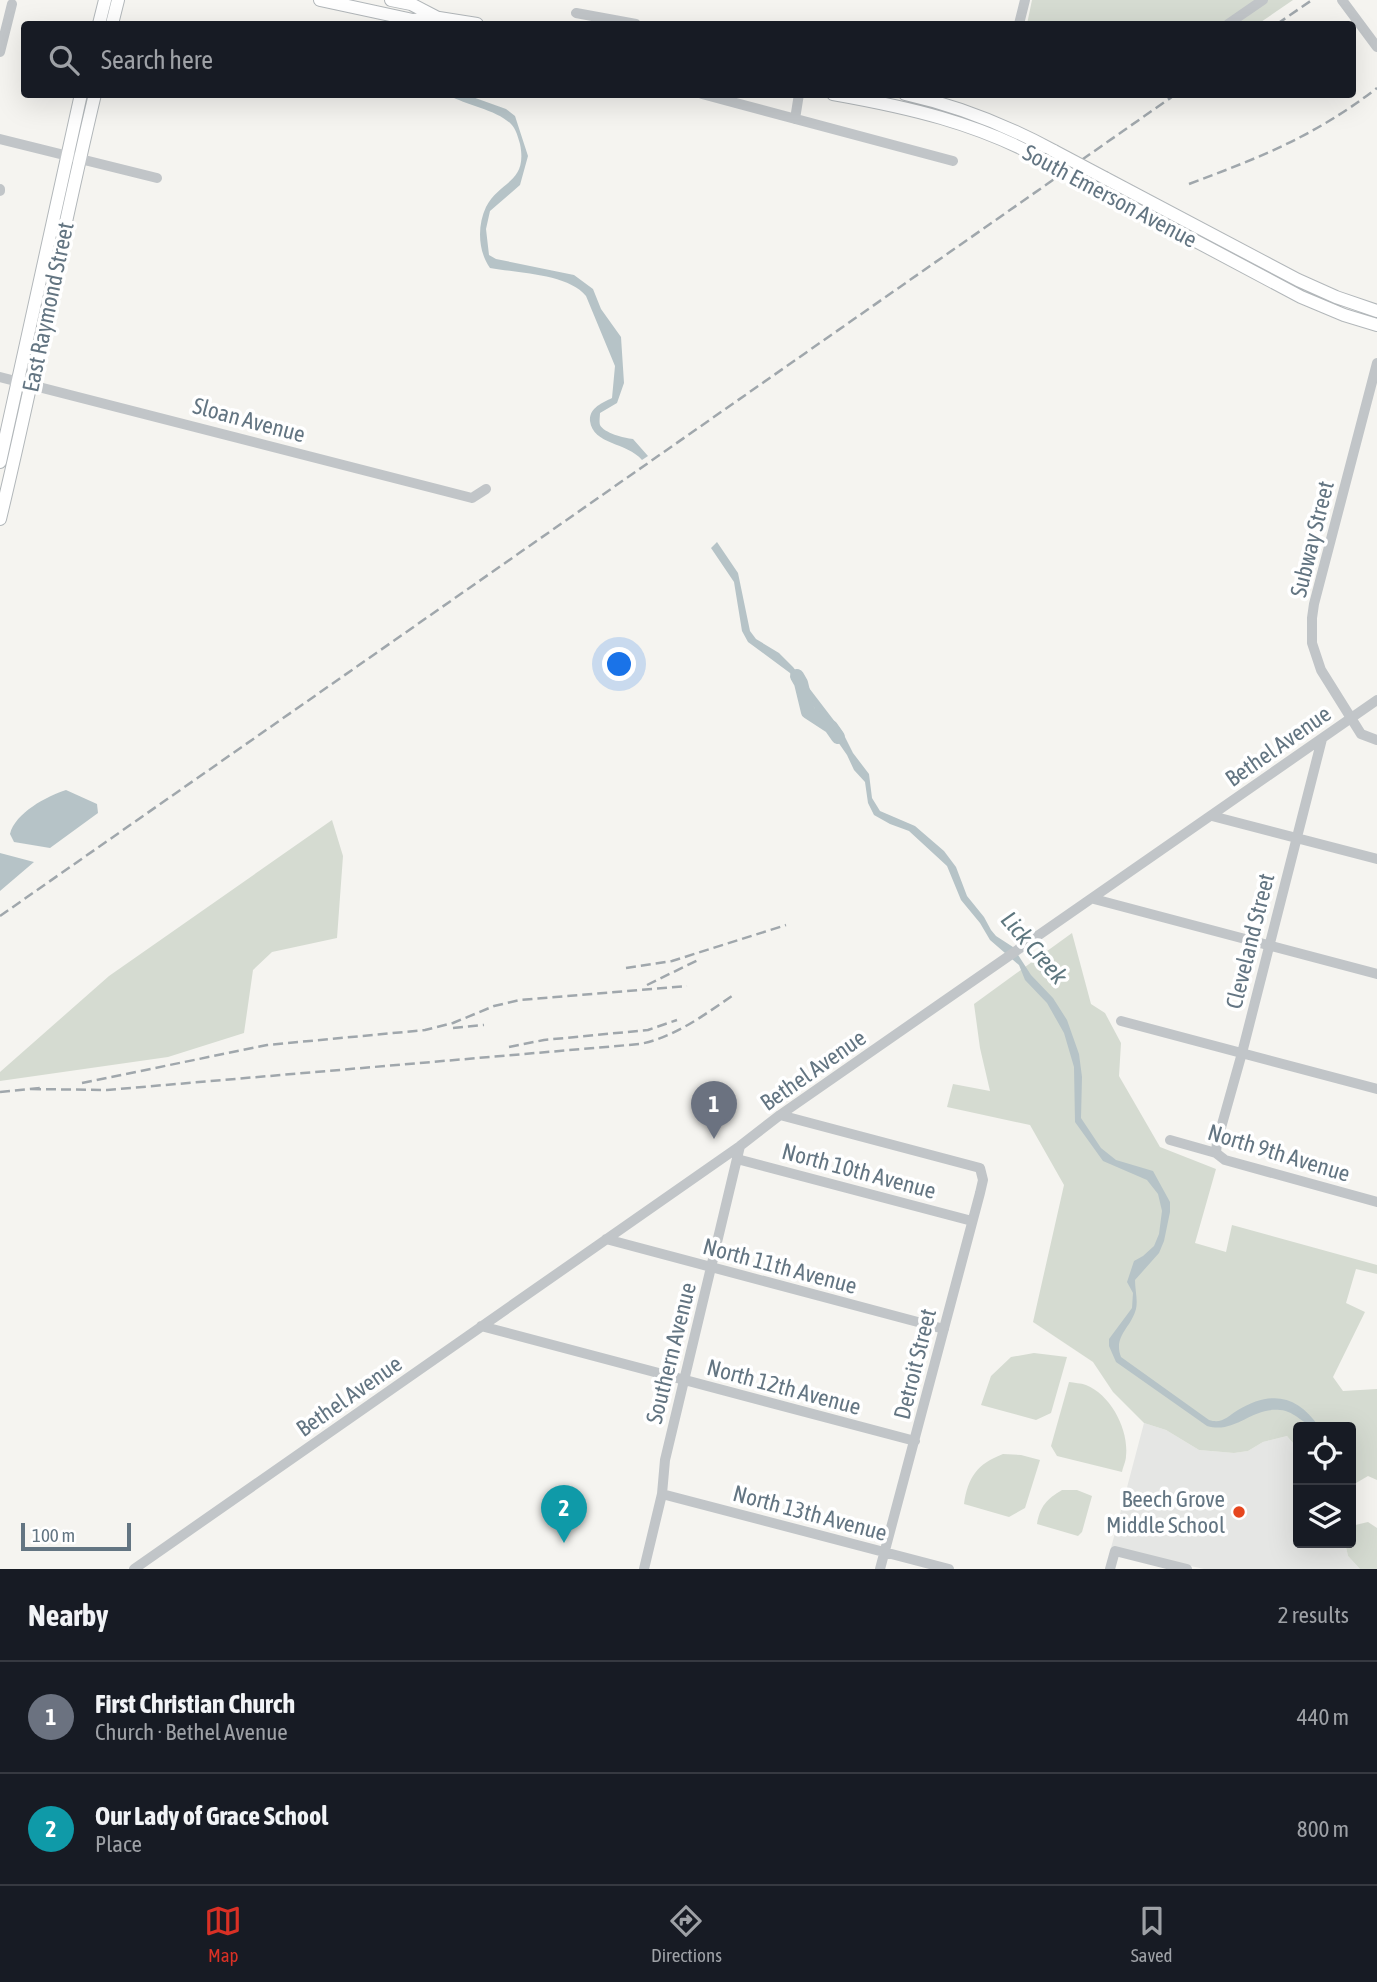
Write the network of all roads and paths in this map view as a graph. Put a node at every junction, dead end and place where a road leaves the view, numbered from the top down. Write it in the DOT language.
graph roads {
  1 [pos="105,0"];
  2 [pos="118,0"];
  3 [pos="320,0"];
  4 [pos="391,0"];
  5 [pos="1025,0"];
  6 [pos="1263,0"];
  7 [pos="1342,0"];
  8 [pos="12,4"];
  9 [pos="576,13"];
  10 [pos="439,18"];
  11 [pos="100,21"];
  12 [pos="113,21"];
  13 [pos="458,21"];
  14 [pos="620,21"];
  15 [pos="1020,21"];
  16 [pos="1232,21"];
  17 [pos="1377,47"];
  18 [pos="0,52"];
  19 [pos="80,98"];
  20 [pos="94,98"];
  21 [pos="717,98"];
  22 [pos="798,98"];
  23 [pos="852,98"];
  24 [pos="921,98"];
  25 [pos="795,119"];
  26 [pos="0,139"];
  27 [pos="66,156"];
  28 [pos="80,159"];
  29 [pos="953,161"];
  30 [pos="157,178"];
  31 [pos="1377,311"];
  32 [pos="1377,325"];
  33 [pos="1377,363"];
  34 [pos="0,377"];
  35 [pos="26,382"];
  36 [pos="0,462"];
  37 [pos="486,489"];
  38 [pos="0,519"];
  39 [pos="1377,700"];
  40 [pos="1351,719"];
  41 [pos="1322,739"];
  42 [pos="1377,740"];
  43 [pos="1212,816"];
  44 [pos="1296,838"];
  45 [pos="1377,859"];
  46 [pos="1094,899"];
  47 [pos="1268,945"];
  48 [pos="1377,974"];
  49 [pos="1121,1021"];
  50 [pos="1242,1053"];
  51 [pos="1377,1089"];
  52 [pos="780,1115"];
  53 [pos="1170,1140"];
  54 [pos="740,1146"];
  55 [pos="1216,1153"];
  56 [pos="737,1159"];
  57 [pos="1377,1202"];
  58 [pos="972,1221"];
  59 [pos="606,1239"];
  60 [pos="711,1268"];
  61 [pos="481,1326"];
  62 [pos="944,1329"];
  63 [pos="684,1380"];
  64 [pos="915,1441"];
  65 [pos="662,1493"];
  66 [pos="884,1552"];
  67 [pos="134,1569"];
  68 [pos="644,1569"];
  69 [pos="880,1569"];
  70 [pos="949,1569"];
  71 [pos="1110,1569"];
  72 [pos="1187,1569"];
  1 -- 11 [label="main road"];
  2 -- 12 [label="main road"];
  3 -- 10 [label="main road"];
  4 -- 10 [label="main road"];
  5 -- 15 [label="street"];
  6 -- 16 [label="street"];
  7 -- 17 [label="street"];
  8 -- 18 [label="street"];
  9 -- 14 [label="street"];
  10 -- 13 [label="main road"];
  19 -- 27 [label="main road, East Raymond Street"];
  20 -- 28 [label="main road, East Raymond Street"];
  21 -- 25 [label="street"];
  22 -- 25 [label="street"];
  23 -- 32 [label="main road, South Emerson Avenue, bridge"];
  24 -- 31 [label="main road, South Emerson Avenue, bridge"];
  25 -- 29 [label="street"];
  26 -- 27 [label="street"];
  27 -- 28 [label="street"];
  27 -- 35 [label="main road, East Raymond Street"];
  28 -- 30 [label="street"];
  28 -- 35 [label="main road, East Raymond Street"];
  33 -- 40 [label="street, Subway Street"];
  34 -- 35 [label="street, Sloan Avenue"];
  35 -- 36 [label="main road, East Raymond Street"];
  35 -- 37 [label="street, Sloan Avenue"];
  35 -- 38 [label="main road, East Raymond Street"];
  39 -- 40 [label="street, Bethel Avenue"];
  40 -- 41 [label="street, Bethel Avenue"];
  40 -- 42 [label="street, Subway Street"];
  41 -- 43 [label="street, Bethel Avenue"];
  41 -- 44 [label="street, Cleveland Street"];
  43 -- 44 [label="street"];
  43 -- 46 [label="street, Bethel Avenue"];
  44 -- 45 [label="street"];
  44 -- 47 [label="street, Cleveland Street"];
  46 -- 47 [label="street"];
  46 -- 52 [label="street, Bethel Avenue"];
  47 -- 48 [label="street"];
  47 -- 50 [label="street, Cleveland Street"];
  49 -- 50 [label="street"];
  50 -- 51 [label="street"];
  50 -- 55 [label="street, Cleveland Street"];
  52 -- 54 [label="street, Bethel Avenue"];
  52 -- 58 [label="street, Detroit Street"];
  53 -- 55 [label="street, North 9th Avenue"];
  54 -- 56 [label="street, Southern Avenue"];
  54 -- 59 [label="street, Bethel Avenue"];
  55 -- 57 [label="street, North 9th Avenue"];
  56 -- 58 [label="street, North 10th Avenue"];
  56 -- 60 [label="street, Southern Avenue"];
  58 -- 62 [label="street, Detroit Street"];
  59 -- 60 [label="street, North 11th Avenue"];
  59 -- 61 [label="street, Bethel Avenue"];
  60 -- 62 [label="street, North 11th Avenue"];
  60 -- 63 [label="street, Southern Avenue"];
  61 -- 63 [label="street, North 12th Avenue"];
  61 -- 67 [label="street, Bethel Avenue"];
  62 -- 64 [label="street, Detroit Street"];
  63 -- 64 [label="street, North 12th Avenue"];
  63 -- 65 [label="street, Southern Avenue"];
  64 -- 66 [label="street, Detroit Street"];
  65 -- 66 [label="street, North 13th Avenue"];
  65 -- 68 [label="street, Southern Avenue"];
  66 -- 69 [label="street, Detroit Street"];
  66 -- 70 [label="street, North 13th Avenue"];
  71 -- 72 [label="street"];
}
